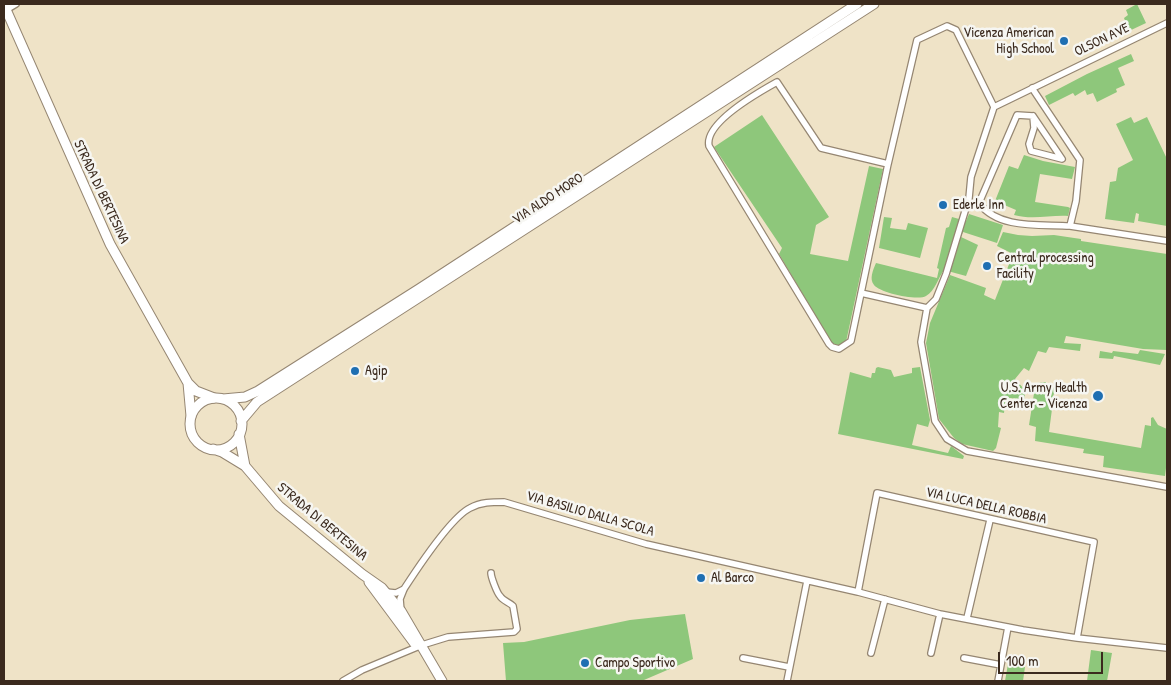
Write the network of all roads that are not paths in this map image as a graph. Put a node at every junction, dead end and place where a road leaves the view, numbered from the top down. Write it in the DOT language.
graph roads {
  1 [pos="16,4"];
  2 [pos="857,4"];
  3 [pos="874,4"];
  4 [pos="5,8"];
  5 [pos="1167,23"];
  6 [pos="1032,88"];
  7 [pos="994,107"];
  8 [pos="1033,116"];
  9 [pos="888,164"];
  10 [pos="969,198"];
  11 [pos="979,203"];
  12 [pos="1070,226"];
  13 [pos="1167,241"];
  14 [pos="861,293"];
  15 [pos="927,308"];
  16 [pos="188,383"];
  17 [pos="219,399"];
  18 [pos="191,416"];
  19 [pos="241,421"];
  20 [pos="240,434"];
  21 [pos="213,449"];
  22 [pos="245,466"];
  23 [pos="1167,487"];
  24 [pos="990,520"];
  25 [pos="362,574"];
  26 [pos="491,574"];
  27 [pos="807,581"];
  28 [pos="375,589"];
  29 [pos="404,589"];
  30 [pos="386,592"];
  31 [pos="858,592"];
  32 [pos="884,599"];
  33 [pos="397,601"];
  34 [pos="940,614"];
  35 [pos="968,618"];
  36 [pos="1008,627"];
  37 [pos="1077,638"];
  38 [pos="420,646"];
  39 [pos="1167,648"];
  40 [pos="871,653"];
  41 [pos="931,653"];
  42 [pos="743,658"];
  43 [pos="964,658"];
  44 [pos="1001,664"];
  45 [pos="789,668"];
  46 [pos="343,681"];
  47 [pos="442,681"];
  48 [pos="787,681"];
  49 [pos="998,681"];
  1 -- 4 [label="street"];
  2 -- 17 [label="main road, VIA ALDO MORO"];
  3 -- 19 [label="main road, VIA ALDO MORO"];
  4 -- 16 [label="main road, STRADA DI BERTESINA"];
  5 -- 6 [label="street, OLSON AVE"];
  6 -- 7 [label="street, OLSON AVE"];
  6 -- 12 [label="street"];
  7 -- 9 [label="street"];
  7 -- 10 [label="street"];
  8 -- 8 [label="street"];
  8 -- 11 [label="street"];
  9 -- 14 [label="street"];
  9 -- 14 [label="street"];
  10 -- 11 [label="street"];
  10 -- 15 [label="street"];
  11 -- 12 [label="street"];
  12 -- 13 [label="street"];
  14 -- 15 [label="street"];
  15 -- 23 [label="street"];
  16 -- 17 [label="main road, STRADA DI BERTESINA"];
  16 -- 18 [label="main road, STRADA DI BERTESINA"];
  17 -- 18 [label="main road"];
  17 -- 19 [label="main road, STRADA DI BERTESINA"];
  18 -- 21 [label="main road, STRADA DI BERTESINA"];
  19 -- 20 [label="main road"];
  20 -- 21 [label="main road"];
  20 -- 22 [label="main road"];
  21 -- 22 [label="main road, STRADA DI BERTESINA"];
  22 -- 25 [label="main road, STRADA DI BERTESINA"];
  24 -- 31 [label="street, VIA LUCA DELLA ROBBIA"];
  24 -- 35 [label="street"];
  24 -- 37 [label="street, VIA LUCA DELLA ROBBIA"];
  25 -- 28 [label="main road, STRADA DI BERTESINA"];
  25 -- 30 [label="main road, STRADA DI BERTESINA"];
  26 -- 38 [label="street"];
  27 -- 29 [label="street, VIA BASILIO DALLA SCOLA"];
  27 -- 31 [label="street, VIA BASILIO DALLA SCOLA"];
  27 -- 45 [label="street"];
  28 -- 33 [label="street"];
  28 -- 38 [label="main road, STRADA DI BERTESINA"];
  29 -- 30 [label="street"];
  29 -- 33 [label="street, VIA BASILIO DALLA SCOLA"];
  30 -- 33 [label="main road, STRADA DI BERTESINA"];
  31 -- 32 [label="street, VIA BASILIO DALLA SCOLA"];
  32 -- 34 [label="street, VIA BASILIO DALLA SCOLA"];
  32 -- 40 [label="street"];
  33 -- 38 [label="main road, STRADA DI BERTESINA"];
  34 -- 35 [label="street, VIA BASILIO DALLA SCOLA"];
  34 -- 41 [label="street"];
  35 -- 36 [label="street, VIA BASILIO DALLA SCOLA"];
  36 -- 37 [label="street, VIA BASILIO DALLA SCOLA"];
  36 -- 44 [label="street"];
  37 -- 39 [label="street, VIA BASILIO DALLA SCOLA"];
  38 -- 46 [label="street"];
  38 -- 47 [label="main road, STRADA DI BERTESINA"];
  42 -- 45 [label="street"];
  43 -- 44 [label="street"];
  44 -- 49 [label="street"];
  45 -- 48 [label="street"];
}
